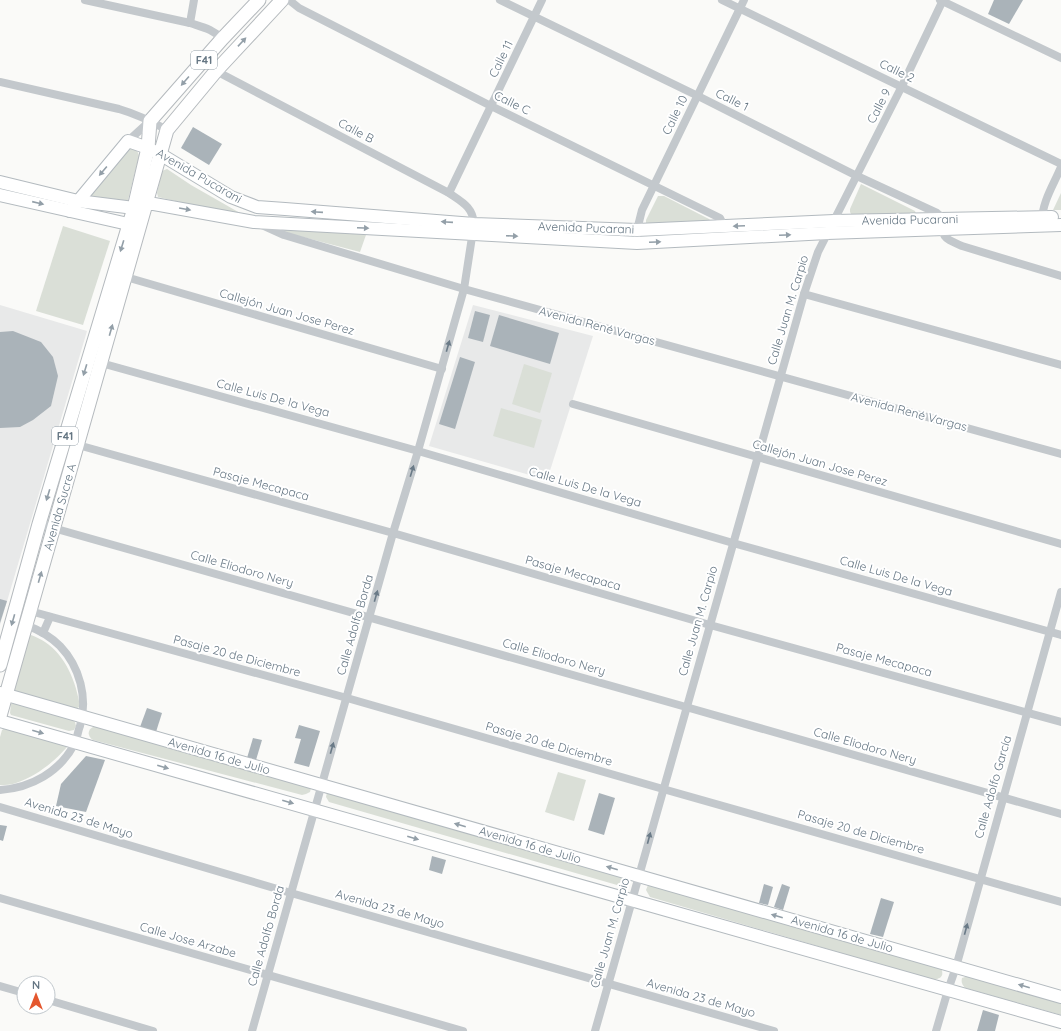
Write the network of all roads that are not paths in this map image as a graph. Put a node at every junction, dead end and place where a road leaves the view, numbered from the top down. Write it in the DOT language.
graph roads {
  1 [pos="89,0"];
  2 [pos="194,0"];
  3 [pos="259,0"];
  4 [pos="282,0"];
  5 [pos="289,0"];
  6 [pos="500,0"];
  7 [pos="542,0"];
  8 [pos="722,0"];
  9 [pos="744,0"];
  10 [pos="942,0"];
  11 [pos="740,8"];
  12 [pos="534,17"];
  13 [pos="190,23"];
  14 [pos="222,39"];
  15 [pos="1061,58"];
  16 [pos="216,71"];
  17 [pos="0,82"];
  18 [pos="902,86"];
  19 [pos="698,96"];
  20 [pos="491,106"];
  21 [pos="150,120"];
  22 [pos="167,130"];
  23 [pos="128,141"];
  24 [pos="148,148"];
  25 [pos="160,154"];
  26 [pos="1061,164"];
  27 [pos="1061,167"];
  28 [pos="857,176"];
  29 [pos="0,182"];
  30 [pos="654,185"];
  31 [pos="449,193"];
  32 [pos="0,195"];
  33 [pos="78,201"];
  34 [pos="146,204"];
  35 [pos="257,207"];
  36 [pos="134,208"];
  37 [pos="70,211"];
  38 [pos="1061,217"];
  39 [pos="1042,221"];
  40 [pos="254,222"];
  41 [pos="834,222"];
  42 [pos="942,224"];
  43 [pos="134,225"];
  44 [pos="1061,225"];
  45 [pos="723,226"];
  46 [pos="473,229"];
  47 [pos="637,230"];
  48 [pos="827,233"];
  49 [pos="637,243"];
  50 [pos="1061,276"];
  51 [pos="126,277"];
  52 [pos="464,289"];
  53 [pos="804,294"];
  54 [pos="101,363"];
  55 [pos="1061,365"];
  56 [pos="442,369"];
  57 [pos="780,376"];
  58 [pos="573,404"];
  59 [pos="78,445"];
  60 [pos="418,451"];
  61 [pos="1061,454"];
  62 [pos="757,458"];
  63 [pos="39,524"];
  64 [pos="54,528"];
  65 [pos="393,533"];
  66 [pos="733,543"];
  67 [pos="1061,544"];
  68 [pos="1061,592"];
  69 [pos="30,611"];
  70 [pos="50,617"];
  71 [pos="370,617"];
  72 [pos="26,625"];
  73 [pos="710,626"];
  74 [pos="1050,632"];
  75 [pos="43,633"];
  76 [pos="1061,635"];
  77 [pos="0,665"];
  78 [pos="3,694"];
  79 [pos="347,698"];
  80 [pos="686,707"];
  81 [pos="1027,712"];
  82 [pos="0,716"];
  83 [pos="83,717"];
  84 [pos="0,721"];
  85 [pos="1061,722"];
  86 [pos="75,742"];
  87 [pos="322,785"];
  88 [pos="663,789"];
  89 [pos="0,790"];
  90 [pos="1003,797"];
  91 [pos="0,807"];
  92 [pos="315,810"];
  93 [pos="1061,814"];
  94 [pos="639,876"];
  95 [pos="980,878"];
  96 [pos="291,893"];
  97 [pos="0,898"];
  98 [pos="632,900"];
  99 [pos="1061,902"];
  100 [pos="956,967"];
  101 [pos="268,975"];
  102 [pos="608,984"];
  103 [pos="0,986"];
  104 [pos="948,990"];
  105 [pos="16,991"];
  106 [pos="1061,997"];
  107 [pos="56,1002"];
  108 [pos="1061,1022"];
  109 [pos="153,1031"];
  110 [pos="252,1031"];
  111 [pos="463,1031"];
  112 [pos="595,1031"];
  113 [pos="774,1031"];
  114 [pos="936,1031"];
  1 -- 13 [label="street"];
  2 -- 13 [label="street"];
  3 -- 14 [label="main road, F41"];
  16 -- 4 [label="main road, F41, one-way"];
  5 -- 20 [label="street, Calle C"];
  6 -- 12 [label="street, Calle 1"];
  7 -- 12 [label="street, Calle 11"];
  8 -- 11 [label="street, Calle 2"];
  9 -- 11 [label="street, Calle 10"];
  10 -- 15 [label="street"];
  10 -- 18 [label="street, Calle 9"];
  11 -- 18 [label="street, Calle 2"];
  11 -- 19 [label="street, Calle 10"];
  12 -- 19 [label="street, Calle 1"];
  12 -- 20 [label="street, Calle 11"];
  13 -- 14 [label="street"];
  14 -- 21 [label="main road, F41, one-way"];
  16 -- 22 [label="main road, F41"];
  16 -- 31 [label="street, Calle B"];
  17 -- 21 [label="street"];
  18 -- 26 [label="street, Calle 2"];
  18 -- 28 [label="street, Calle 9"];
  19 -- 28 [label="street, Calle 1"];
  19 -- 30 [label="street, Calle 10"];
  20 -- 30 [label="street, Calle C"];
  20 -- 31 [label="street, Calle 11"];
  21 -- 22 [label="street"];
  21 -- 23 [label="street"];
  21 -- 24 [label="main road, F41"];
  22 -- 25 [label="main road, F41"];
  23 -- 24 [label="main road, Avenida Pucarani"];
  23 -- 33 [label="main road, one-way"];
  24 -- 25 [label="main road, Avenida Pucarani"];
  24 -- 36 [label="main road, F41"];
  25 -- 34 [label="main road, F41"];
  25 -- 35 [label="main road, Avenida Pucarani"];
  27 -- 39 [label="street"];
  28 -- 41 [label="street, Calle 9"];
  28 -- 42 [label="street, Calle 1"];
  29 -- 33 [label="main road"];
  30 -- 45 [label="street, Calle C"];
  30 -- 47 [label="street, Calle 10"];
  31 -- 46 [label="street, Calle B"];
  32 -- 37 [label="main road, one-way"];
  33 -- 36 [label="main road"];
  33 -- 37 [label="main road"];
  34 -- 36 [label="main road, Avenida René Vargas"];
  34 -- 40 [label="main road, Avenida René Vargas, one-way"];
  34 -- 43 [label="main road, Avenida Sucre A / F41"];
  35 -- 40 [label="main road"];
  46 -- 35 [label="main road, Avenida Pucarani, one-way"];
  36 -- 43 [label="main road, Avenida Sucre A / F41"];
  37 -- 43 [label="main road"];
  38 -- 39 [label="main road, Avenida Pucarani"];
  39 -- 42 [label="main road, Avenida Pucarani"];
  39 -- 44 [label="main road, Avenida Pucarani"];
  40 -- 46 [label="main road, Avenida Pucarani, one-way"];
  40 -- 52 [label="street, Avenida René Vargas"];
  41 -- 42 [label="main road, Avenida Pucarani"];
  41 -- 45 [label="main road, Avenida Pucarani, one-way"];
  41 -- 48 [label="street, Calle Juan M. Carpio"];
  42 -- 48 [label="main road, Avenida Pucarani"];
  42 -- 50 [label="street, Calle 1"];
  43 -- 51 [label="main road, Avenida Sucre A / F41"];
  43 -- 63 [label="main road, Avenida Sucre A / F41, one-way"];
  45 -- 47 [label="main road, Avenida Pucarani"];
  46 -- 47 [label="main road, Avenida Pucarani"];
  46 -- 49 [label="main road, Avenida Pucarani, one-way"];
  46 -- 52 [label="street, Calle Adolfo Borda"];
  47 -- 49 [label="street, Calle 10"];
  49 -- 48 [label="main road, Avenida Pucarani, one-way"];
  48 -- 53 [label="street, Calle Juan M. Carpio"];
  54 -- 51 [label="main road, Avenida Sucre A / F41, one-way"];
  51 -- 56 [label="street, Callejón Juan Jose Perez"];
  56 -- 52 [label="street, Calle Adolfo Borda, one-way"];
  52 -- 57 [label="street, Avenida René Vargas"];
  53 -- 55 [label="street"];
  53 -- 57 [label="street, Calle Juan M. Carpio"];
  54 -- 59 [label="main road, Avenida Sucre A / F41"];
  54 -- 60 [label="street, Calle Luis De la Vega"];
  56 -- 60 [label="street, Calle Adolfo Borda"];
  57 -- 61 [label="street, Avenida René Vargas"];
  57 -- 62 [label="street, Calle Juan M. Carpio"];
  58 -- 62 [label="street, Callejón Juan Jose Perez"];
  59 -- 64 [label="main road, Avenida Sucre A / F41"];
  59 -- 65 [label="street, Pasaje Mecapaca"];
  65 -- 60 [label="street, Calle Adolfo Borda, one-way"];
  60 -- 66 [label="street, Calle Luis De la Vega"];
  62 -- 66 [label="street, Calle Juan M. Carpio"];
  62 -- 67 [label="street, Callejón Juan Jose Perez"];
  63 -- 64 [label="street, Calle Eliodoro Nery"];
  63 -- 77 [label="main road, Avenida Sucre A / F41, one-way"];
  69 -- 64 [label="main road, Avenida Sucre A / F41, one-way"];
  64 -- 71 [label="street, Calle Eliodoro Nery"];
  71 -- 65 [label="street, Calle Adolfo Borda, one-way"];
  65 -- 73 [label="street, Pasaje Mecapaca"];
  66 -- 73 [label="street, Calle Juan M. Carpio"];
  66 -- 74 [label="street, Calle Luis De la Vega"];
  68 -- 74 [label="street, Calle Adolfo García"];
  69 -- 70 [label="street, Pasaje 20 de Diciembre"];
  69 -- 72 [label="main road, Avenida Sucre A / F41"];
  70 -- 75 [label="street"];
  70 -- 79 [label="street, Pasaje 20 de Diciembre"];
  71 -- 79 [label="street, Calle Adolfo Borda"];
  71 -- 80 [label="street, Calle Eliodoro Nery"];
  72 -- 75 [label="street"];
  72 -- 78 [label="main road, Avenida Sucre A / F41"];
  73 -- 80 [label="street, Calle Juan M. Carpio"];
  73 -- 81 [label="street, Pasaje Mecapaca"];
  74 -- 76 [label="street, Calle Luis De la Vega"];
  74 -- 81 [label="street, Calle Adolfo García"];
  75 -- 83 [label="street"];
  78 -- 82 [label="main road, Avenida Sucre A / F41"];
  78 -- 83 [label="main road, Avenida 16 de Julio"];
  87 -- 79 [label="street, Calle Adolfo Borda, one-way"];
  79 -- 88 [label="street, Pasaje 20 de Diciembre"];
  80 -- 88 [label="street, Calle Juan M. Carpio"];
  80 -- 90 [label="street, Calle Eliodoro Nery"];
  81 -- 85 [label="street, Pasaje Mecapaca"];
  81 -- 90 [label="street, Calle Adolfo García"];
  83 -- 86 [label="street"];
  83 -- 87 [label="main road, Avenida 16 de Julio"];
  84 -- 86 [label="main road, Avenida 16 de Julio, one-way"];
  86 -- 89 [label="street"];
  86 -- 92 [label="main road, Avenida 16 de Julio, one-way"];
  87 -- 92 [label="street, Calle Adolfo Borda"];
  94 -- 87 [label="main road, Avenida 16 de Julio, one-way"];
  94 -- 88 [label="street, Calle Juan M. Carpio, one-way"];
  88 -- 95 [label="street, Pasaje 20 de Diciembre"];
  90 -- 93 [label="street, Calle Eliodoro Nery"];
  90 -- 95 [label="street, Calle Adolfo García"];
  91 -- 96 [label="street, Avenida 23 de Mayo"];
  92 -- 96 [label="street, Calle Adolfo Borda"];
  92 -- 98 [label="main road, Avenida 16 de Julio, one-way"];
  94 -- 98 [label="street, Calle Juan M. Carpio"];
  100 -- 94 [label="main road, Avenida 16 de Julio, one-way"];
  95 -- 99 [label="street, Pasaje 20 de Diciembre"];
  100 -- 95 [label="street, Calle Adolfo García, one-way"];
  96 -- 101 [label="street, Calle Adolfo Borda"];
  96 -- 102 [label="street, Avenida 23 de Mayo"];
  97 -- 101 [label="street, Calle Jose Arzabe"];
  98 -- 102 [label="street, Calle Juan M. Carpio"];
  98 -- 104 [label="main road, Avenida 16 de Julio"];
  100 -- 104 [label="street, Calle Adolfo García"];
  106 -- 100 [label="main road, Avenida 16 de Julio, one-way"];
  101 -- 110 [label="street, Calle Adolfo Borda"];
  101 -- 111 [label="street, Calle Jose Arzabe"];
  102 -- 112 [label="street, Calle Juan M. Carpio"];
  102 -- 113 [label="street, Avenida 23 de Mayo"];
  103 -- 105 [label="street"];
  104 -- 108 [label="main road, Avenida 16 de Julio"];
  104 -- 114 [label="street, Calle Adolfo García"];
  107 -- 109 [label="street"];
}
